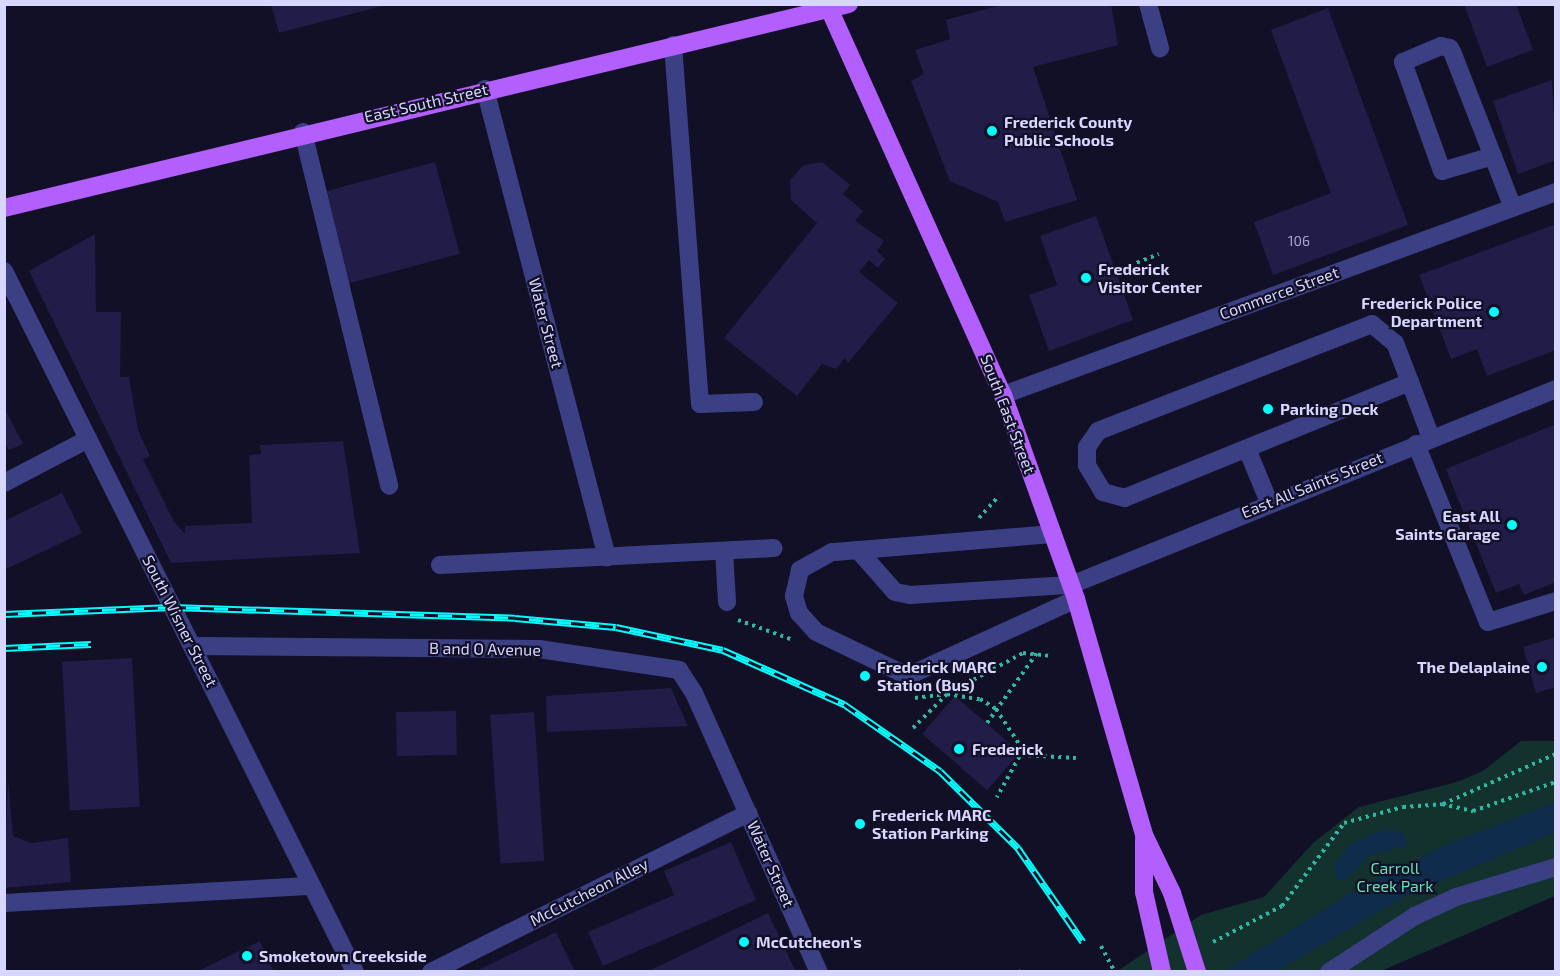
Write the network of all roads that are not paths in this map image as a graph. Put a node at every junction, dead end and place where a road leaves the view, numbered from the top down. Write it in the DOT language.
graph roads {
  1 [pos="849,4"];
  2 [pos="1148,4"];
  3 [pos="826,6"];
  4 [pos="673,45"];
  5 [pos="1160,48"];
  6 [pos="484,89"];
  7 [pos="303,132"];
  8 [pos="1493,156"];
  9 [pos="1556,192"];
  10 [pos="1514,207"];
  11 [pos="4,208"];
  12 [pos="4,272"];
  13 [pos="11,304"];
  14 [pos="1410,382"];
  15 [pos="1556,389"];
  16 [pos="1003,395"];
  17 [pos="754,402"];
  18 [pos="88,439"];
  19 [pos="1423,441"];
  20 [pos="1247,449"];
  21 [pos="4,483"];
  22 [pos="390,486"];
  23 [pos="1269,502"];
  24 [pos="1053,534"];
  25 [pos="774,548"];
  26 [pos="724,550"];
  27 [pos="858,550"];
  28 [pos="607,556"];
  29 [pos="440,565"];
  30 [pos="1073,592"];
  31 [pos="1556,601"];
  32 [pos="727,602"];
  33 [pos="192,646"];
  34 [pos="723,756"];
  35 [pos="748,813"];
  36 [pos="1144,836"];
  37 [pos="1556,867"];
  38 [pos="312,886"];
  39 [pos="4,903"];
  40 [pos="355,972"];
  41 [pos="431,972"];
  42 [pos="819,972"];
  43 [pos="1162,972"];
  44 [pos="1197,972"];
  45 [pos="1329,972"];
  1 -- 3 [label="main road, East South Street"];
  2 -- 5 [label="street"];
  3 -- 4 [label="main road, East South Street"];
  3 -- 16 [label="main road, South East Street"];
  4 -- 6 [label="main road, East South Street"];
  4 -- 17 [label="street"];
  6 -- 7 [label="main road, East South Street"];
  6 -- 28 [label="street, Water Street"];
  7 -- 11 [label="main road, East South Street"];
  7 -- 22 [label="street"];
  8 -- 8 [label="street"];
  8 -- 10 [label="street"];
  9 -- 10 [label="street, Commerce Street"];
  10 -- 16 [label="street, Commerce Street"];
  12 -- 13 [label="street, South Wisner Street"];
  13 -- 18 [label="street, South Wisner Street"];
  14 -- 19 [label="street"];
  14 -- 20 [label="street"];
  14 -- 20 [label="street"];
  15 -- 19 [label="street, East All Saints Street"];
  16 -- 24 [label="main road, South East Street"];
  18 -- 21 [label="street"];
  18 -- 33 [label="street, South Wisner Street"];
  19 -- 23 [label="street, East All Saints Street"];
  19 -- 31 [label="street"];
  20 -- 23 [label="street"];
  23 -- 30 [label="street, East All Saints Street"];
  24 -- 27 [label="street, East All Saints Street"];
  24 -- 30 [label="main road, South East Street"];
  25 -- 26 [label="street"];
  26 -- 28 [label="street"];
  26 -- 32 [label="street"];
  27 -- 30 [label="street"];
  27 -- 30 [label="street, East All Saints Street"];
  28 -- 29 [label="street"];
  30 -- 36 [label="main road, South East Street"];
  33 -- 34 [label="street, B and O Avenue"];
  33 -- 38 [label="street, South Wisner Street"];
  34 -- 35 [label="street, Water Street"];
  35 -- 41 [label="street, McCutcheon Alley"];
  35 -- 42 [label="street, Water Street"];
  36 -- 43 [label="main road, South East Street"];
  36 -- 44 [label="main road, South East Street"];
  37 -- 45 [label="street"];
  38 -- 39 [label="street"];
  38 -- 40 [label="street, South Wisner Street"];
}
